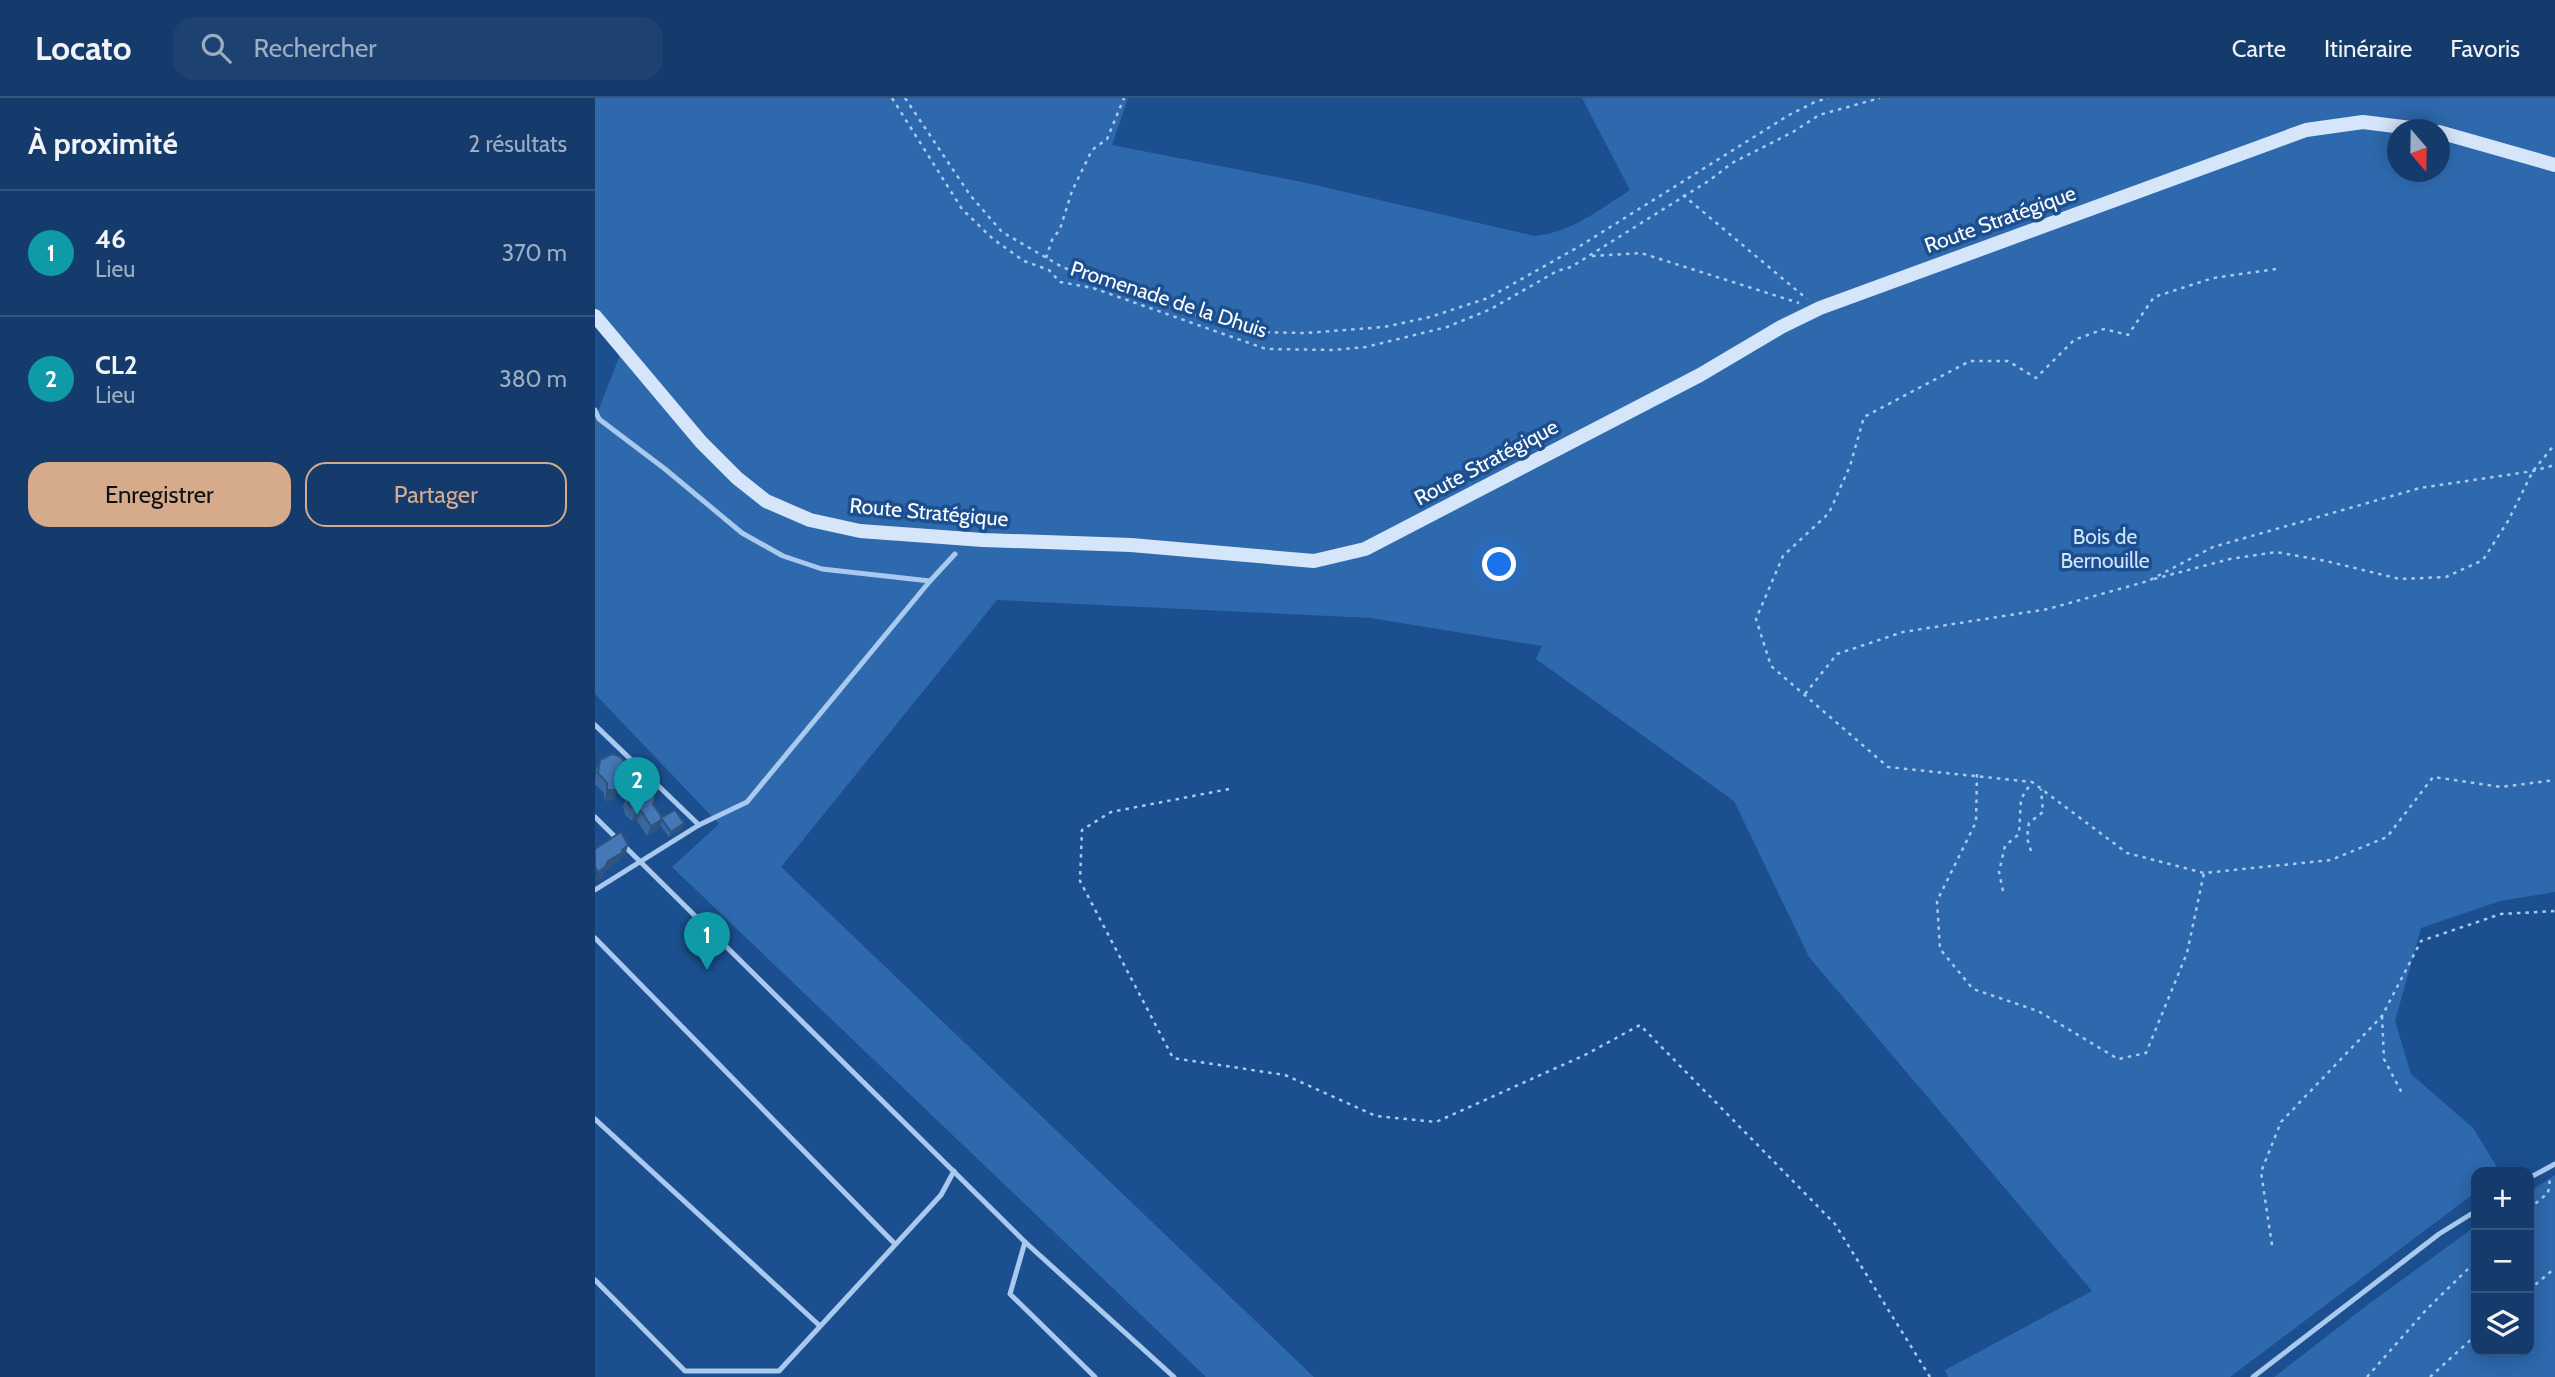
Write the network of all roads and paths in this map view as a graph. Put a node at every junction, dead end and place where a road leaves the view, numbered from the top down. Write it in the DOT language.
graph roads {
  1 [pos="892,98"];
  2 [pos="905,98"];
  3 [pos="1124,98"];
  4 [pos="1828,98"];
  5 [pos="1880,98"];
  6 [pos="2387,125"];
  7 [pos="2450,135"];
  8 [pos="2555,165"];
  9 [pos="1683,195"];
  10 [pos="1589,256"];
  11 [pos="1046,258"];
  12 [pos="2276,269"];
  13 [pos="1818,309"];
  14 [pos="595,316"];
  15 [pos="595,410"];
  16 [pos="2555,444"];
  17 [pos="2555,465"];
  18 [pos="2533,471"];
  19 [pos="955,554"];
  20 [pos="930,581"];
  21 [pos="2148,581"];
  22 [pos="1805,694"];
  23 [pos="595,726"];
  24 [pos="1976,775"];
  25 [pos="2555,780"];
  26 [pos="2032,782"];
  27 [pos="1229,789"];
  28 [pos="2041,789"];
  29 [pos="595,817"];
  30 [pos="699,825"];
  31 [pos="2031,851"];
  32 [pos="640,862"];
  33 [pos="2204,873"];
  34 [pos="595,890"];
  35 [pos="2003,891"];
  36 [pos="2555,911"];
  37 [pos="595,938"];
  38 [pos="2382,1016"];
  39 [pos="2403,1095"];
  40 [pos="595,1119"];
  41 [pos="2553,1165"];
  42 [pos="954,1171"];
  43 [pos="2534,1175"];
  44 [pos="2534,1205"];
  45 [pos="2471,1214"];
  46 [pos="1025,1242"];
  47 [pos="895,1244"];
  48 [pos="2271,1245"];
  49 [pos="2471,1266"];
  50 [pos="2555,1268"];
  51 [pos="595,1280"];
  52 [pos="2534,1286"];
  53 [pos="820,1326"];
  54 [pos="2471,1340"];
  55 [pos="685,1374"];
  56 [pos="1095,1377"];
  57 [pos="1174,1377"];
  58 [pos="1930,1377"];
  59 [pos="2253,1377"];
  60 [pos="2367,1377"];
  61 [pos="2430,1377"];
  1 -- 10 [label="path, Promenade de la Dhuis"];
  2 -- 11 [label="path, Promenade de la Dhuis"];
  3 -- 11 [label="path"];
  4 -- 11 [label="path, Promenade de la Dhuis"];
  5 -- 9 [label="path, Promenade de la Dhuis"];
  6 -- 13 [label="street, Route Stratégique"];
  7 -- 8 [label="street"];
  9 -- 10 [label="path, Promenade de la Dhuis"];
  9 -- 13 [label="path"];
  10 -- 13 [label="path"];
  12 -- 22 [label="path"];
  13 -- 14 [label="street, Route Stratégique"];
  15 -- 20 [label="lane"];
  16 -- 18 [label="path"];
  17 -- 18 [label="path"];
  18 -- 21 [label="path"];
  18 -- 21 [label="path"];
  19 -- 20 [label="lane"];
  20 -- 30 [label="lane"];
  21 -- 22 [label="path"];
  22 -- 24 [label="path"];
  23 -- 30 [label="lane"];
  24 -- 26 [label="path"];
  24 -- 33 [label="path"];
  25 -- 33 [label="path"];
  26 -- 28 [label="path"];
  26 -- 35 [label="path"];
  27 -- 58 [label="path"];
  28 -- 31 [label="path"];
  28 -- 33 [label="path"];
  29 -- 32 [label="lane"];
  30 -- 32 [label="lane"];
  32 -- 34 [label="lane"];
  32 -- 42 [label="lane"];
  36 -- 38 [label="path"];
  37 -- 47 [label="lane"];
  38 -- 39 [label="path"];
  38 -- 48 [label="path"];
  40 -- 53 [label="lane"];
  41 -- 43 [label="lane"];
  41 -- 44 [label="path"];
  42 -- 46 [label="lane"];
  42 -- 47 [label="lane"];
  45 -- 59 [label="lane"];
  46 -- 56 [label="lane"];
  46 -- 57 [label="lane"];
  47 -- 53 [label="lane"];
  49 -- 60 [label="path"];
  50 -- 52 [label="path"];
  51 -- 55 [label="lane"];
  53 -- 55 [label="lane"];
  54 -- 61 [label="path"];
}
